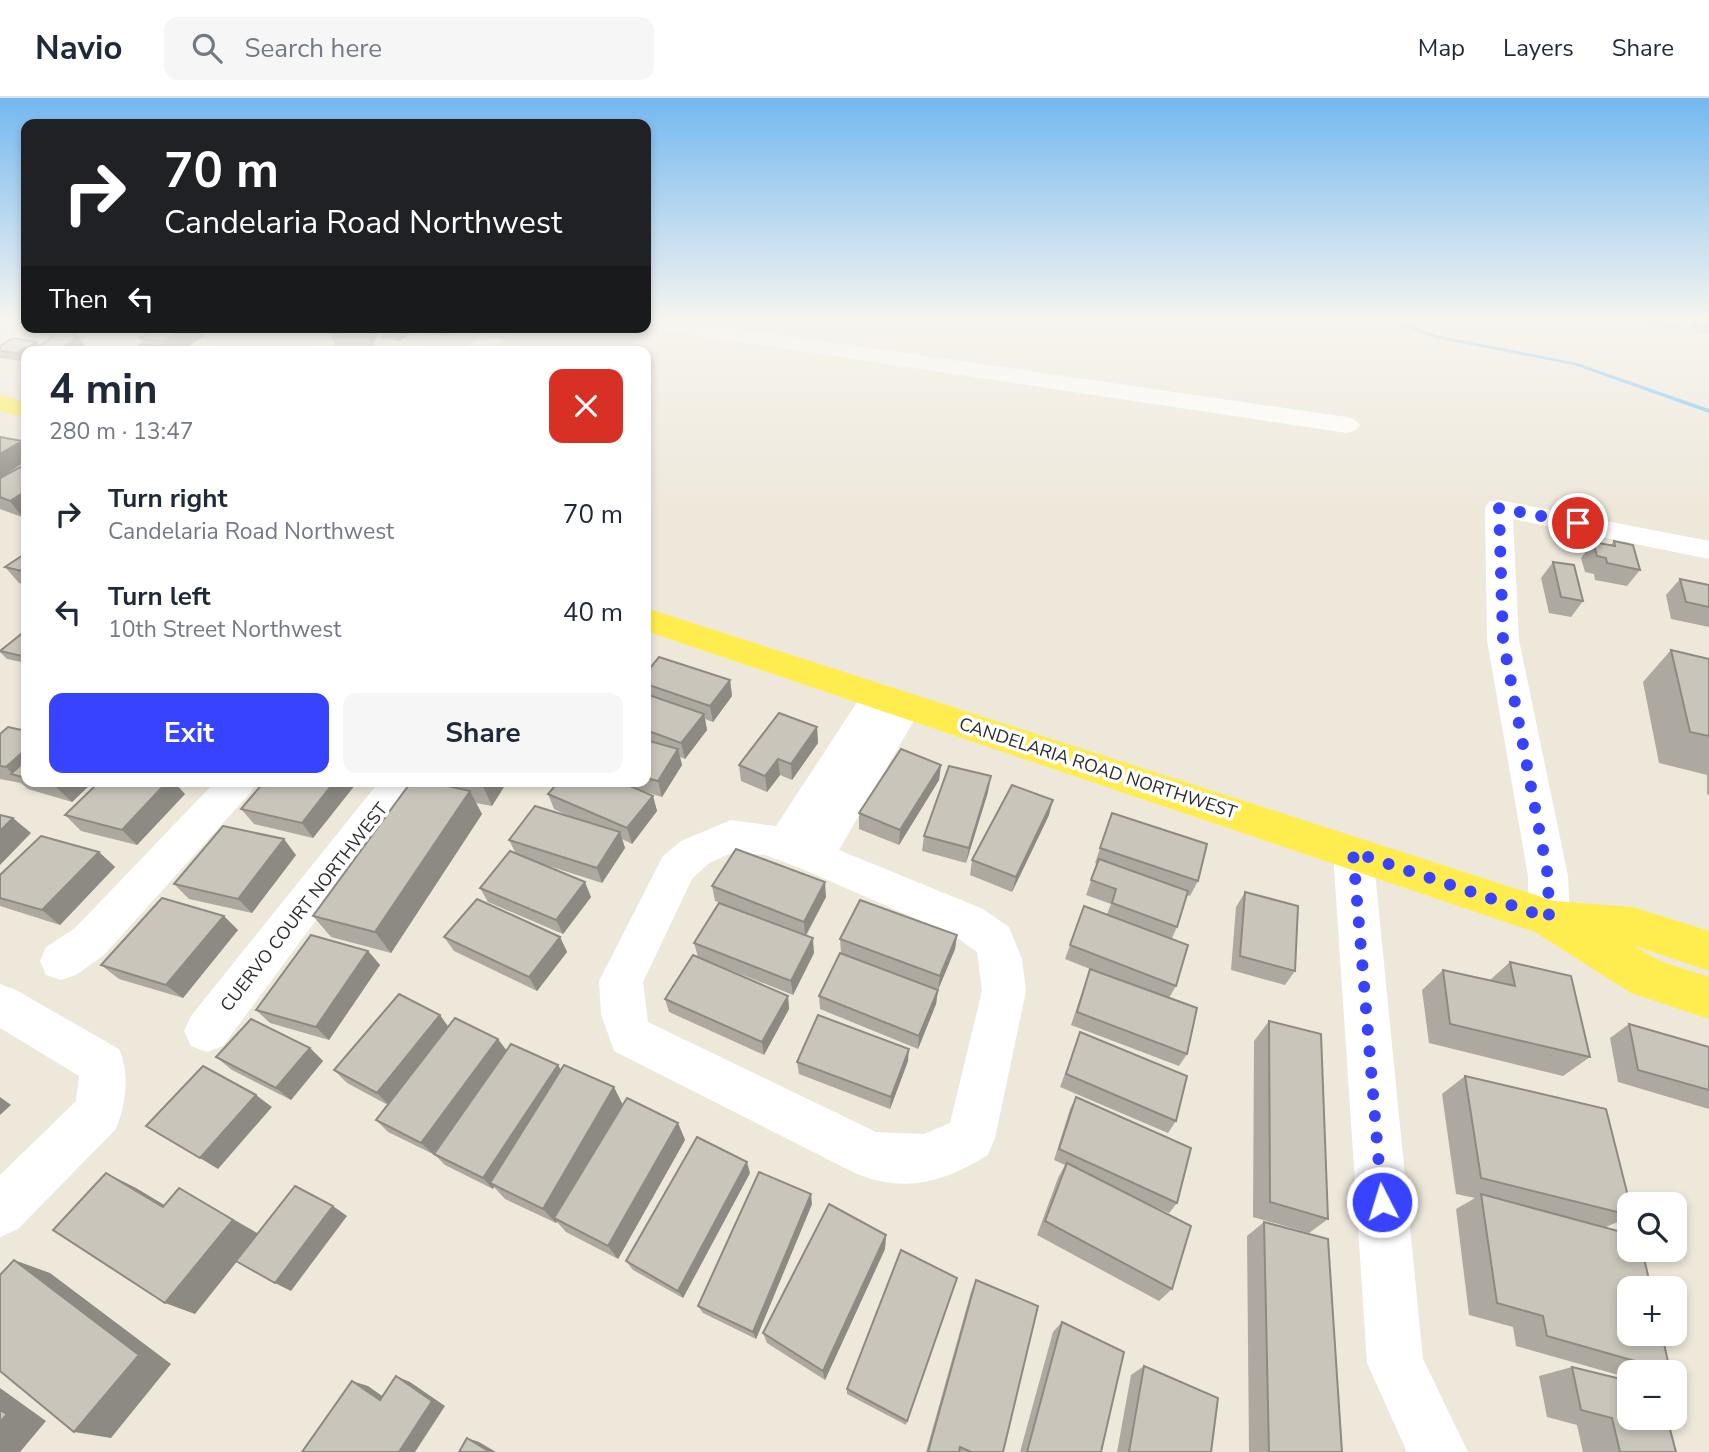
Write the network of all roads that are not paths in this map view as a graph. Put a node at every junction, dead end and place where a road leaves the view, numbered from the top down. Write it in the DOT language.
graph roads {
  1 [pos="1062,383"];
  2 [pos="0,402"];
  3 [pos="21,409"];
  4 [pos="1347,425"];
  5 [pos="1709,550"];
  6 [pos="651,621"];
  7 [pos="892,700"];
  8 [pos="233,787"];
  9 [pos="396,787"];
  10 [pos="799,851"];
  11 [pos="1353,852"];
  12 [pos="1549,918"];
  13 [pos="1709,951"];
  14 [pos="61,961"];
  15 [pos="1709,999"];
  16 [pos="0,1004"];
  17 [pos="207,1031"];
  18 [pos="0,1211"];
  19 [pos="1437,1452"];
  1 -- 4 [label="street"];
  2 -- 3 [label="main road"];
  5 -- 12 [label="street"];
  6 -- 7 [label="main road, CANDELARIA ROAD NORTHWEST"];
  7 -- 10 [label="street"];
  7 -- 11 [label="main road, CANDELARIA ROAD NORTHWEST"];
  8 -- 14 [label="street"];
  9 -- 17 [label="street, CUERVO COURT NORTHWEST"];
  10 -- 10 [label="street"];
  11 -- 12 [label="main road, CANDELARIA ROAD NORTHWEST"];
  11 -- 19 [label="street"];
  12 -- 13 [label="main road, CANDELARIA ROAD NORTHWEST"];
  12 -- 15 [label="main road, CANDELARIA ROAD NORTHWEST"];
  16 -- 18 [label="street"];
}
